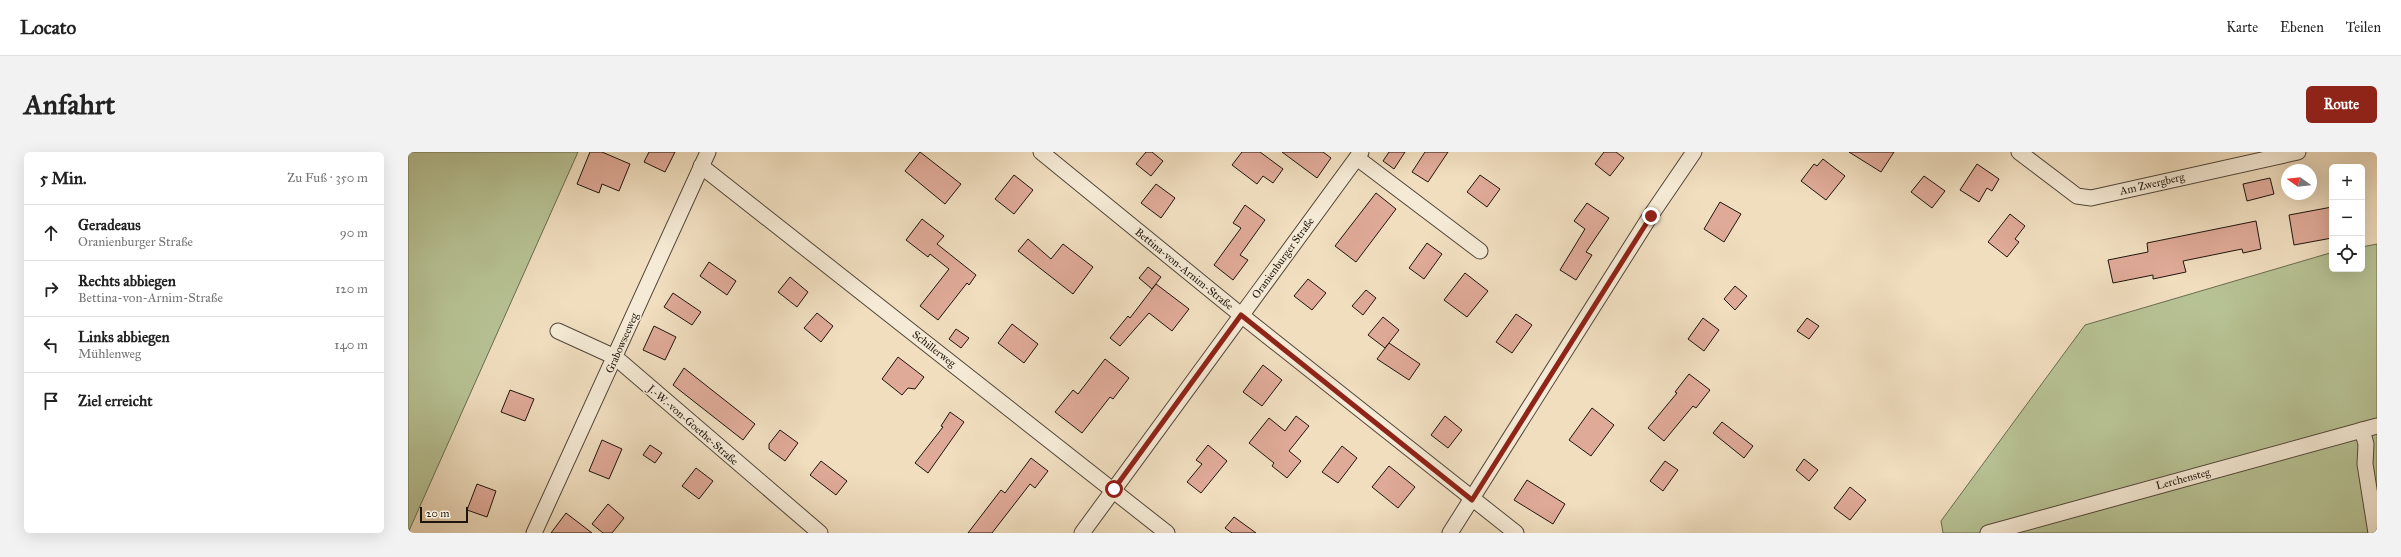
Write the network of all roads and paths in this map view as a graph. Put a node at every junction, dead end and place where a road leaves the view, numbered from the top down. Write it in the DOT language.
graph roads {
  1 [pos="708,152"];
  2 [pos="1041,152"];
  3 [pos="1694,152"];
  4 [pos="2019,152"];
  5 [pos="2298,152"];
  6 [pos="1359,155"];
  7 [pos="701,166"];
  8 [pos="1480,251"];
  9 [pos="1241,315"];
  10 [pos="558,331"];
  11 [pos="615,357"];
  12 [pos="2377,426"];
  13 [pos="2362,430"];
  14 [pos="1114,489"];
  15 [pos="1472,500"];
  16 [pos="534,533"];
  17 [pos="820,533"];
  18 [pos="1082,533"];
  19 [pos="1167,533"];
  20 [pos="1450,533"];
  21 [pos="1516,533"];
  22 [pos="1988,533"];
  23 [pos="2376,533"];
  1 -- 7 [label="street, Grabowseeweg"];
  2 -- 9 [label="street, Bettina-von-Arnim-Straße"];
  3 -- 15 [label="street"];
  4 -- 5 [label="street, Am Zwergberg"];
  6 -- 8 [label="street, Oranienburger Straße"];
  6 -- 9 [label="street, Oranienburger Straße"];
  7 -- 11 [label="street, Grabowseeweg"];
  7 -- 14 [label="street, Schillerweg"];
  9 -- 14 [label="street, Oranienburger Straße"];
  9 -- 15 [label="street, Bettina-von-Arnim-Straße"];
  10 -- 11 [label="street, J.-W.-von-Goethe-Straße"];
  11 -- 16 [label="street, Grabowseeweg"];
  11 -- 17 [label="street, J.-W.-von-Goethe-Straße"];
  12 -- 13 [label="street, Lerchensteg"];
  13 -- 22 [label="street, Lerchensteg"];
  13 -- 23 [label="street"];
  14 -- 18 [label="street, Oranienburger Straße"];
  14 -- 19 [label="street, Schillerweg"];
  15 -- 20 [label="street"];
  15 -- 21 [label="street, Bettina-von-Arnim-Straße"];
}
